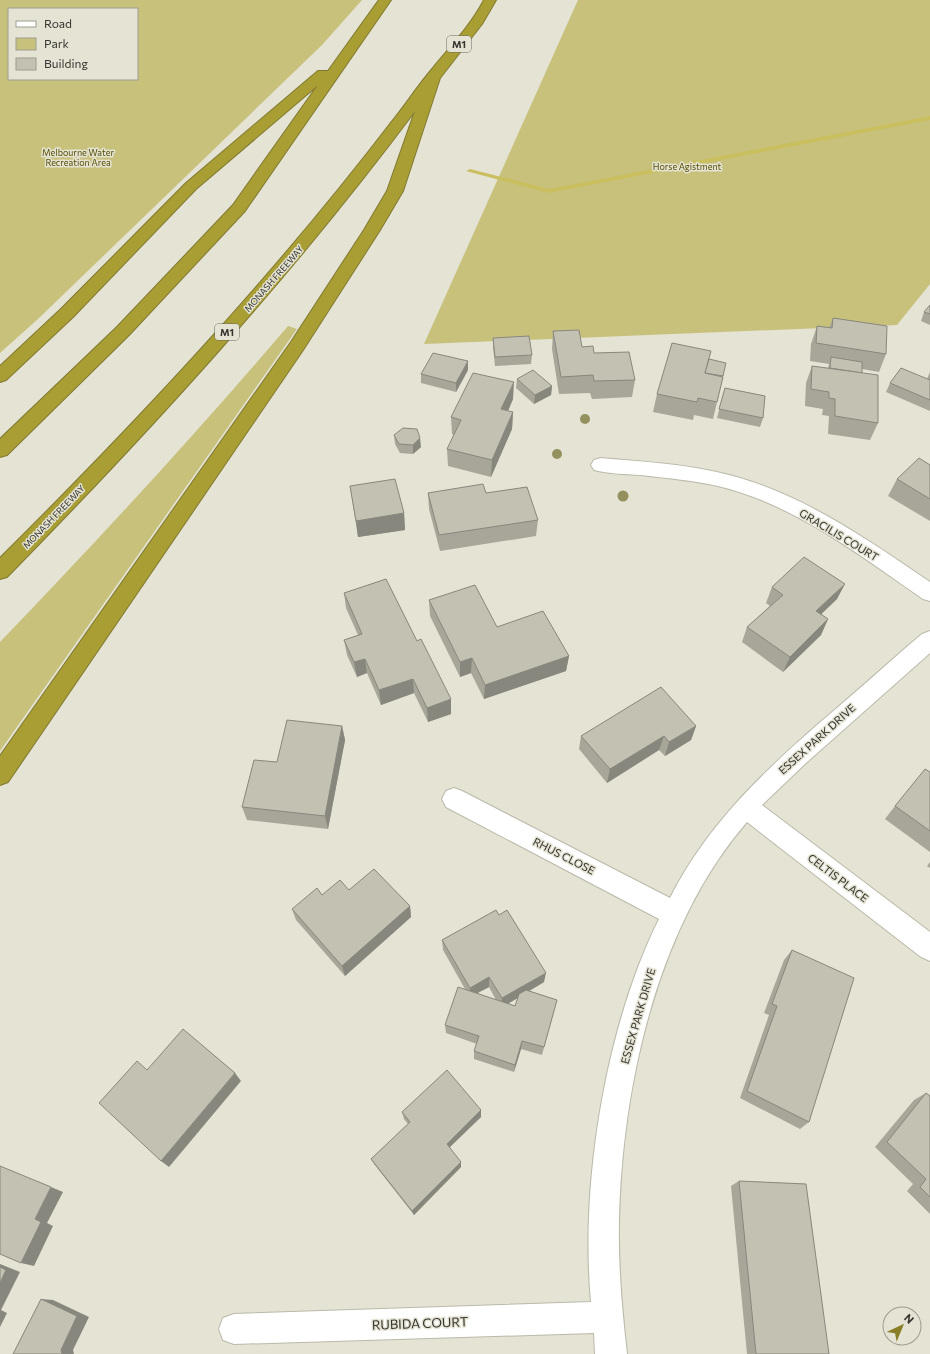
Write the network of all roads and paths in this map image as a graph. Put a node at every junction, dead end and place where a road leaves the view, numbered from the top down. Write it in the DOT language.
graph roads {
  1 [pos="385,0"];
  2 [pos="490,0"];
  3 [pos="347,53"];
  4 [pos="434,75"];
  5 [pos="0,376"];
  6 [pos="0,450"];
  7 [pos="601,465"];
  8 [pos="0,572"];
  9 [pos="930,593"];
  10 [pos="930,640"];
  11 [pos="0,775"];
  12 [pos="454,799"];
  13 [pos="746,807"];
  14 [pos="674,913"];
  15 [pos="930,948"];
  16 [pos="606,1317"];
  17 [pos="234,1329"];
  18 [pos="611,1354"];
  1 -- 3 [label="highway"];
  2 -- 4 [label="highway, MONASH FREEWAY / M1"];
  3 -- 5 [label="highway"];
  3 -- 6 [label="highway"];
  4 -- 8 [label="highway, MONASH FREEWAY / M1"];
  4 -- 11 [label="highway"];
  7 -- 9 [label="street, GRACILIS COURT"];
  10 -- 13 [label="street, ESSEX PARK DRIVE"];
  12 -- 14 [label="street, RHUS CLOSE"];
  13 -- 14 [label="street, ESSEX PARK DRIVE"];
  13 -- 15 [label="street, CELTIS PLACE"];
  14 -- 16 [label="street, ESSEX PARK DRIVE"];
  16 -- 17 [label="street, RUBIDA COURT"];
  16 -- 18 [label="street, ESSEX PARK DRIVE"];
}
